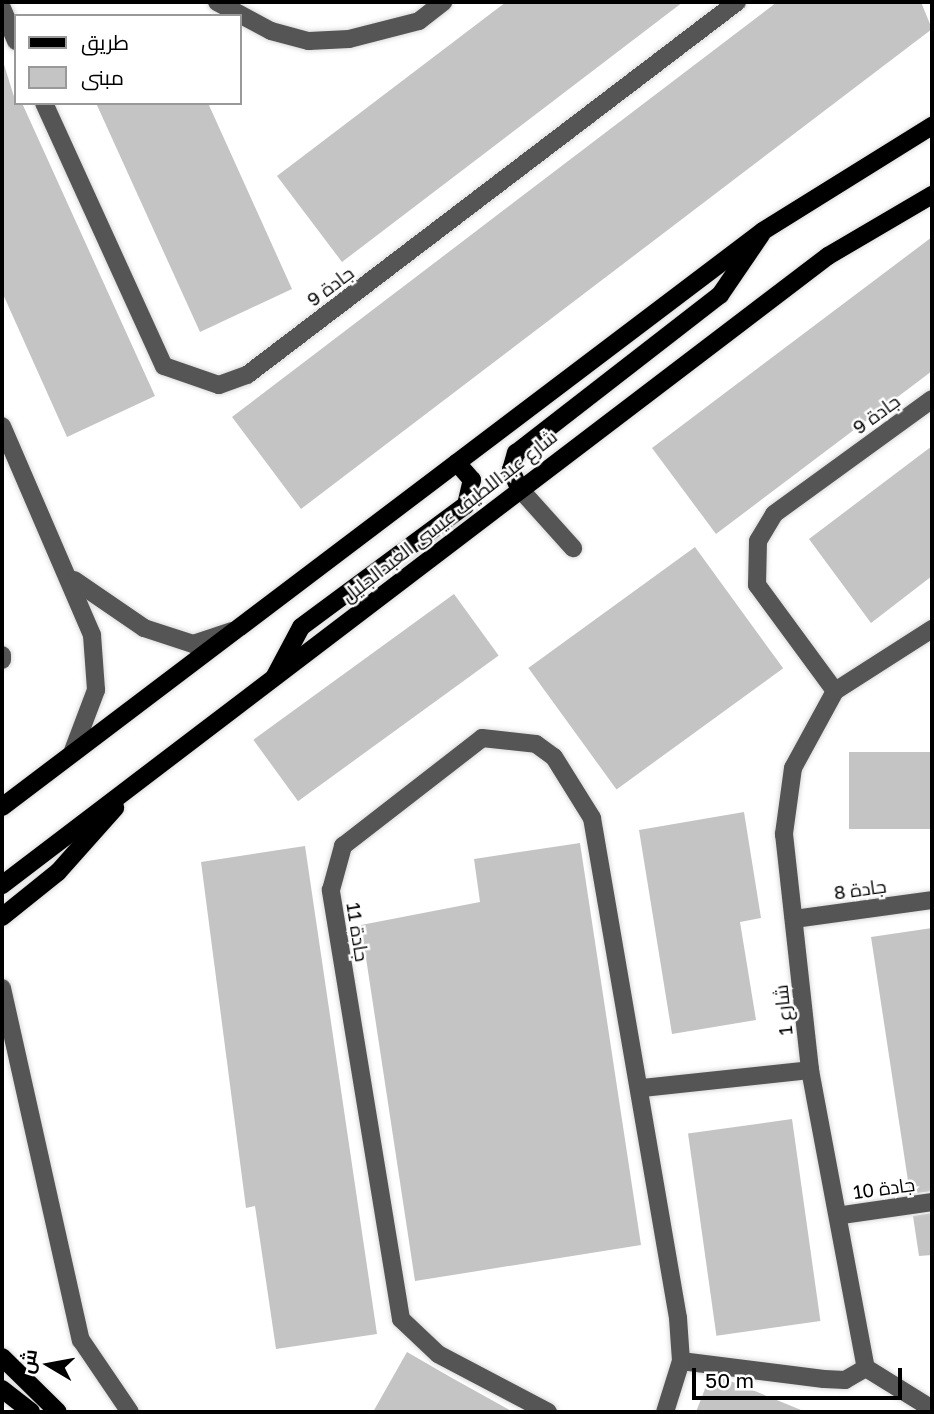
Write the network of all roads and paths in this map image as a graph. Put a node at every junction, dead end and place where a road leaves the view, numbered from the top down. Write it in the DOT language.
graph roads {
  1 [pos="216,2"];
  2 [pos="443,2"];
  3 [pos="737,2"];
  4 [pos="2,8"];
  5 [pos="239,14"];
  6 [pos="242,16"];
  7 [pos="14,36"];
  8 [pos="45,105"];
  9 [pos="932,126"];
  10 [pos="932,195"];
  11 [pos="763,232"];
  12 [pos="932,399"];
  13 [pos="2,426"];
  14 [pos="457,463"];
  15 [pos="519,488"];
  16 [pos="573,548"];
  17 [pos="71,578"];
  18 [pos="236,629"];
  19 [pos="932,629"];
  20 [pos="275,676"];
  21 [pos="835,691"];
  22 [pos="73,751"];
  23 [pos="140,780"];
  24 [pos="2,807"];
  25 [pos="2,885"];
  26 [pos="932,900"];
  27 [pos="2,917"];
  28 [pos="794,919"];
  29 [pos="2,988"];
  30 [pos="810,1070"];
  31 [pos="642,1088"];
  32 [pos="932,1202"];
  33 [pos="842,1215"];
  34 [pos="2,1357"];
  35 [pos="681,1361"];
  36 [pos="866,1368"];
  37 [pos="2,1389"];
  38 [pos="932,1409"];
  39 [pos="31,1412"];
  40 [pos="58,1412"];
  41 [pos="130,1412"];
  42 [pos="548,1412"];
  43 [pos="665,1412"];
  1 -- 5 [label="street"];
  2 -- 6 [label="street"];
  3 -- 8 [label="street, جادة 9"];
  4 -- 7 [label="street"];
  9 -- 11 [label="main road, شارع عبداللطيف عيسى العبدالجليل"];
  10 -- 15 [label="main road, شارع عبداللطيف عيسى العبدالجليل"];
  11 -- 14 [label="main road, شارع عبداللطيف عيسى العبدالجليل"];
  11 -- 15 [label="main road"];
  12 -- 21 [label="street, جادة 9"];
  13 -- 17 [label="street"];
  14 -- 18 [label="main road, شارع عبداللطيف عيسى العبدالجليل"];
  14 -- 20 [label="main road"];
  15 -- 16 [label="street"];
  15 -- 20 [label="main road, شارع عبداللطيف عيسى العبدالجليل"];
  17 -- 18 [label="street"];
  17 -- 22 [label="street"];
  18 -- 22 [label="main road, شارع عبداللطيف عيسى العبدالجليل"];
  19 -- 21 [label="street, شارع 1"];
  20 -- 23 [label="main road, شارع عبداللطيف عيسى العبدالجليل"];
  21 -- 28 [label="street, شارع 1"];
  22 -- 24 [label="main road, شارع عبداللطيف عيسى العبدالجليل"];
  23 -- 25 [label="main road, شارع عبداللطيف عيسى العبدالجليل"];
  23 -- 27 [label="main road"];
  26 -- 28 [label="street, جادة 8"];
  28 -- 30 [label="street, شارع 1"];
  29 -- 41 [label="street"];
  30 -- 31 [label="street"];
  30 -- 33 [label="street, شارع 1"];
  31 -- 35 [label="street, جادة 11"];
  31 -- 42 [label="street, جادة 11"];
  32 -- 33 [label="street, جادة 10"];
  33 -- 36 [label="street, شارع 1"];
  34 -- 40 [label="main road"];
  35 -- 36 [label="street"];
  35 -- 43 [label="street, جادة 11"];
  36 -- 38 [label="street"];
  37 -- 39 [label="main road"];
}
